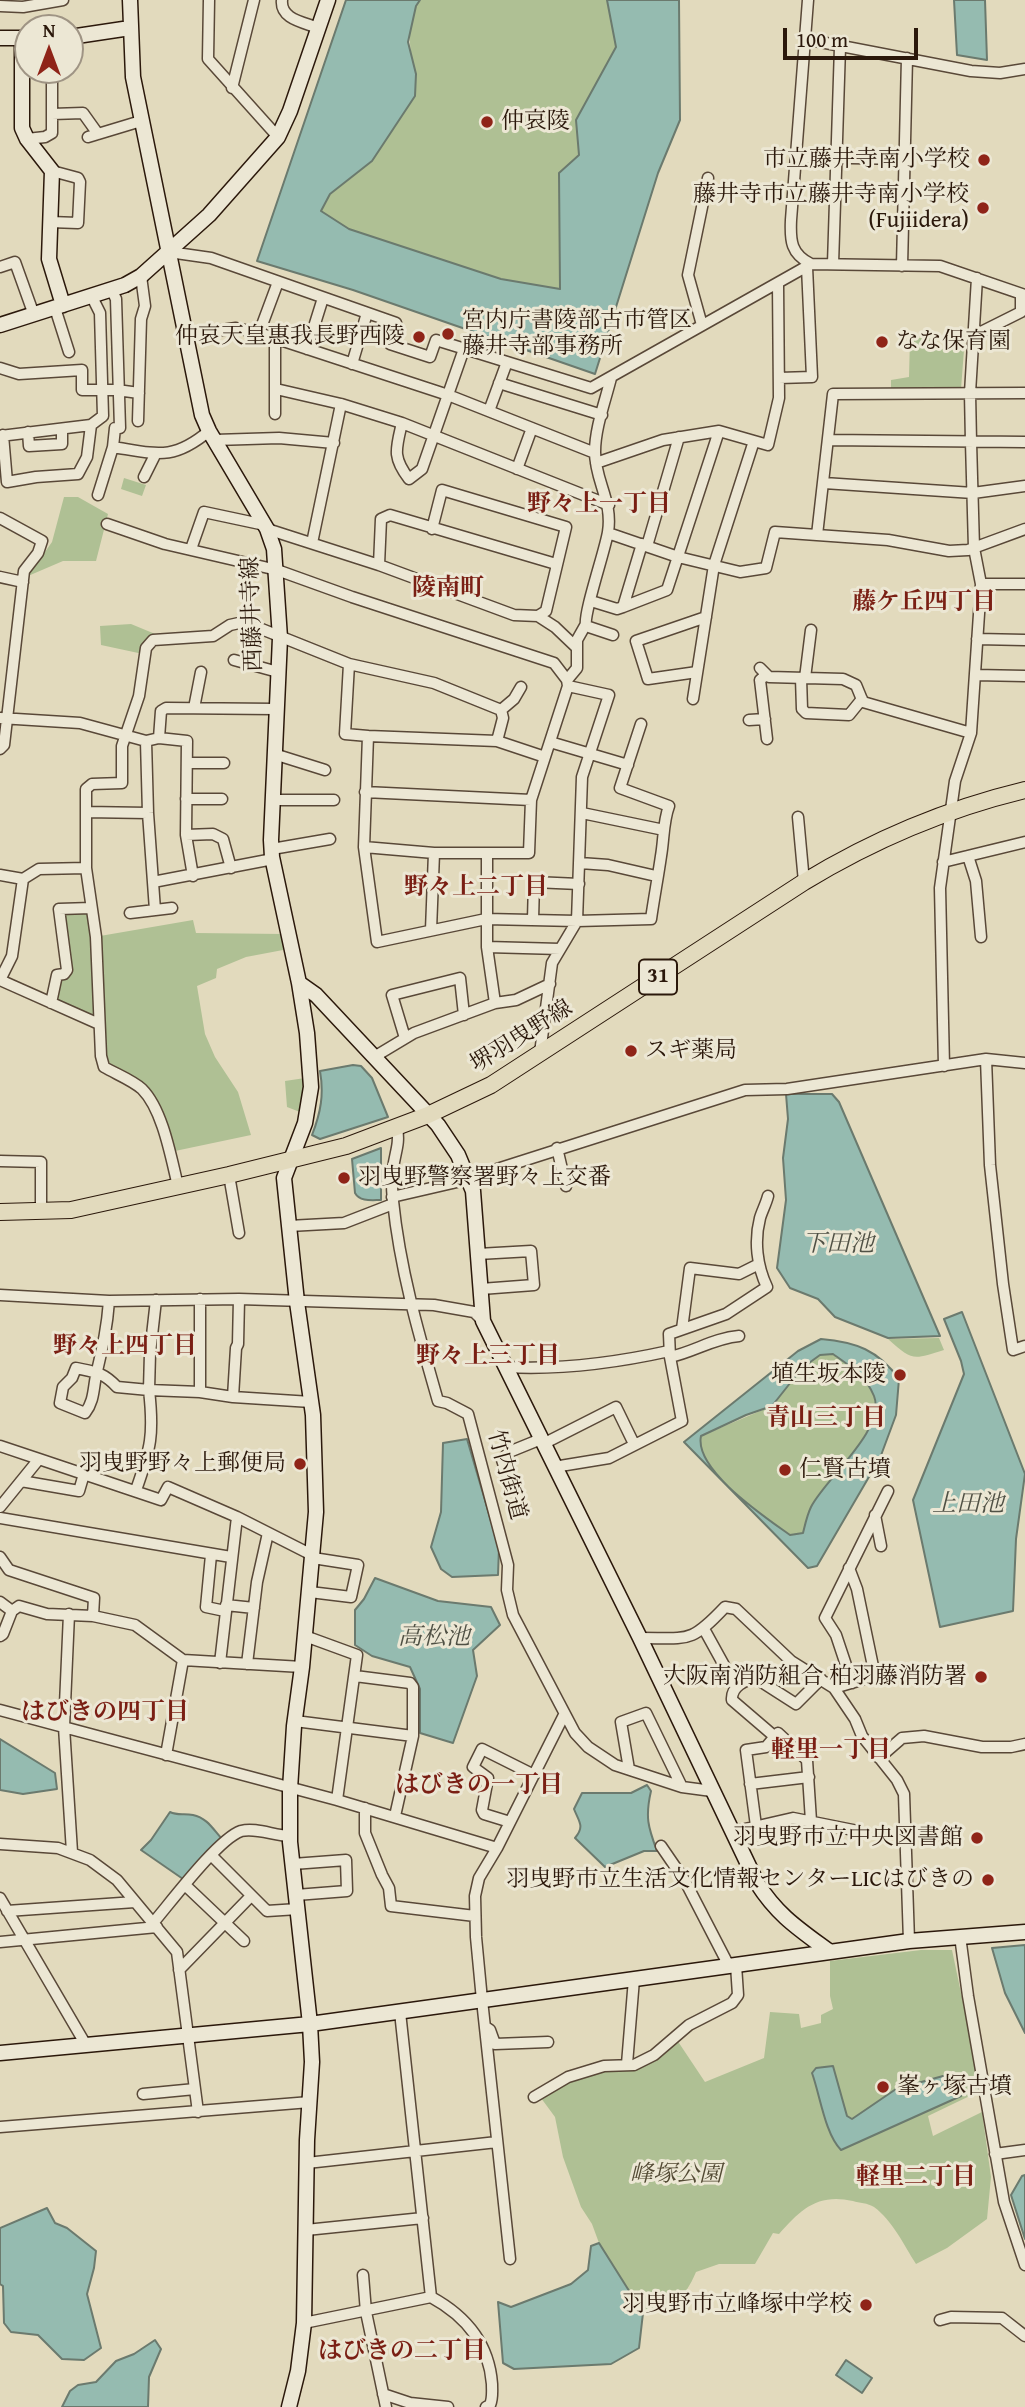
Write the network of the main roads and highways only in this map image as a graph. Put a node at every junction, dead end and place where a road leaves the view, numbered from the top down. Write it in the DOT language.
graph roads {
  1 [pos="1025,790"];
  2 [pos="0,1212"];
  1 -- 2 [label="main road, 堺羽曳野線 / 31"];
}
